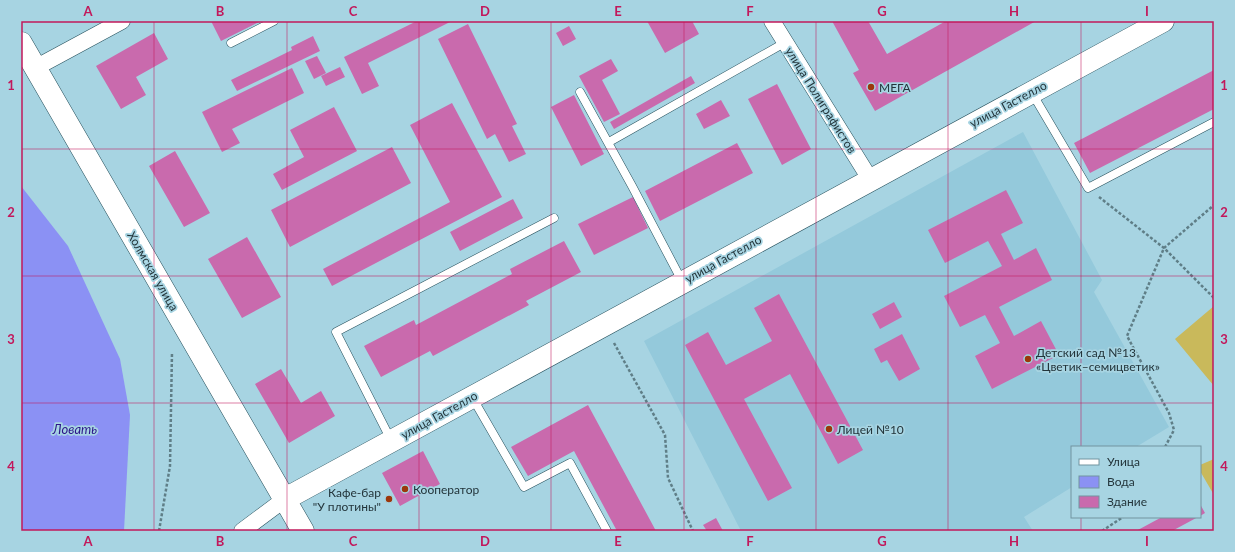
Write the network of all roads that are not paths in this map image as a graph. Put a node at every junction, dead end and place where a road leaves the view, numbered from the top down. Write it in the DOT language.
graph roads {
  1 [pos="122,21"];
  2 [pos="274,21"];
  3 [pos="772,21"];
  4 [pos="1162,21"];
  5 [pos="786,42"];
  6 [pos="231,43"];
  7 [pos="21,44"];
  8 [pos="35,68"];
  9 [pos="580,92"];
  10 [pos="1031,92"];
  11 [pos="1214,122"];
  12 [pos="609,142"];
  13 [pos="870,179"];
  14 [pos="554,218"];
  15 [pos="682,282"];
  16 [pos="472,397"];
  17 [pos="391,441"];
  18 [pos="285,499"];
  19 [pos="242,531"];
  20 [pos="302,531"];
  21 [pos="607,531"];
  1 -- 8 [label="street"];
  2 -- 6 [label="lane"];
  3 -- 5 [label="street, улица Полиграфистов"];
  4 -- 10 [label="main road, улица Гастелло"];
  5 -- 12 [label="lane"];
  5 -- 13 [label="street, улица Полиграфистов"];
  7 -- 8 [label="main road, Холмская улица"];
  8 -- 18 [label="main road, Холмская улица"];
  9 -- 12 [label="lane"];
  10 -- 11 [label="lane"];
  10 -- 13 [label="main road, улица Гастелло"];
  12 -- 15 [label="lane"];
  13 -- 15 [label="main road, улица Гастелло"];
  14 -- 17 [label="lane"];
  15 -- 16 [label="main road, улица Гастелло"];
  16 -- 17 [label="main road, улица Гастелло"];
  16 -- 21 [label="lane"];
  17 -- 18 [label="main road, улица Гастелло"];
  18 -- 19 [label="street"];
  18 -- 20 [label="main road, Холмская улица"];
}
